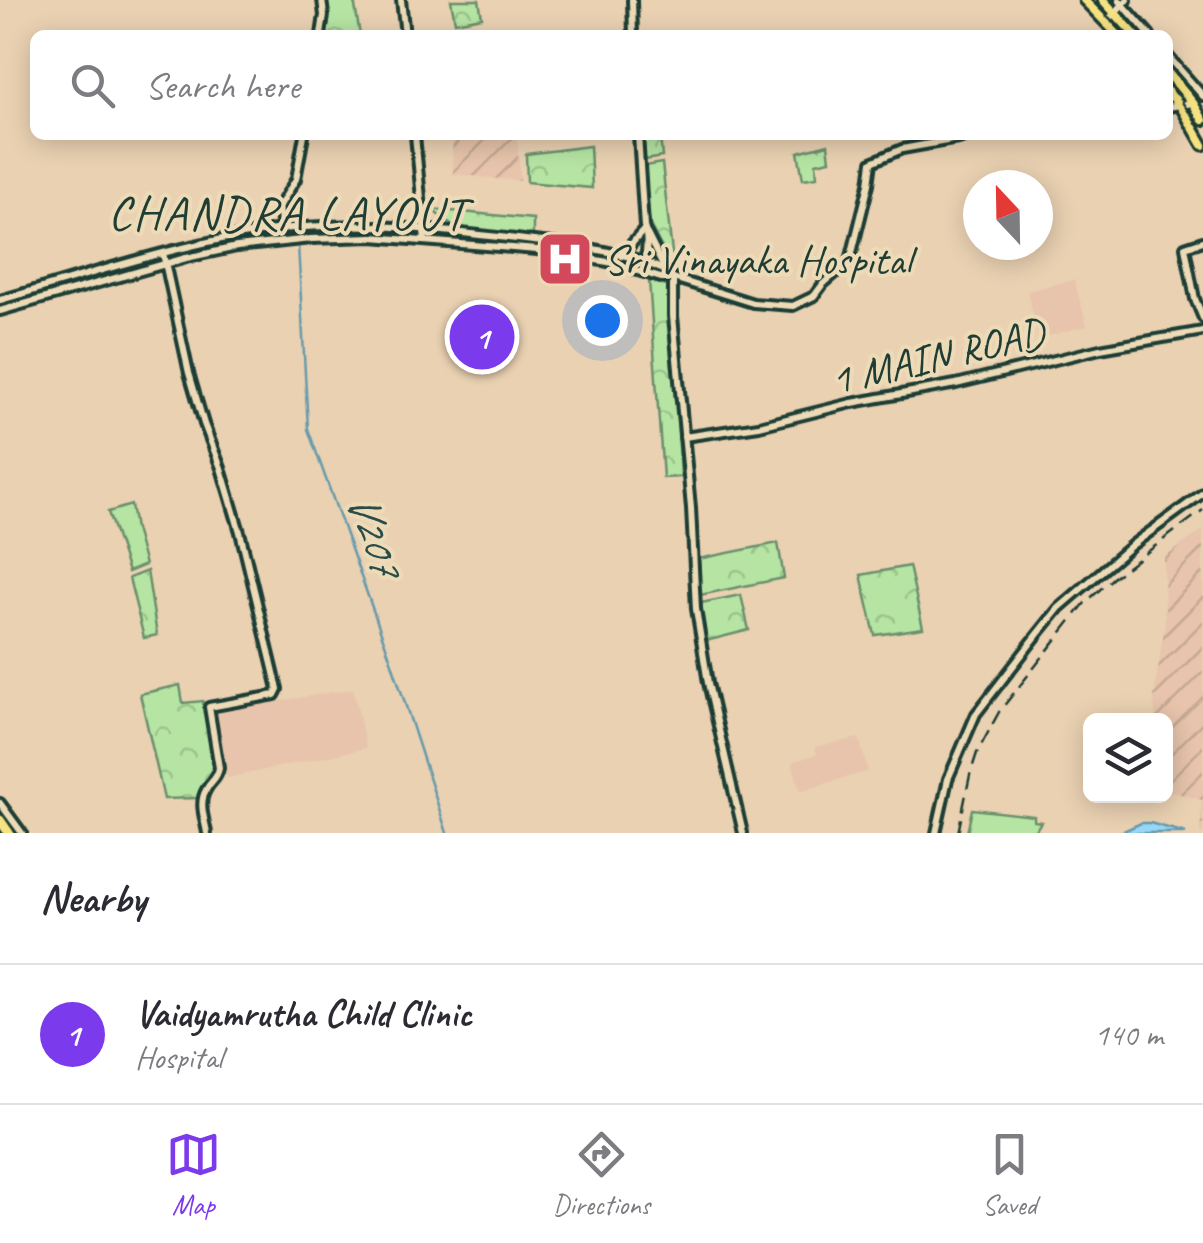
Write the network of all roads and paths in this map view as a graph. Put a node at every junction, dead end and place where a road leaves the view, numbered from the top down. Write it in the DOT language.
graph roads {
  1 [pos="322,0"];
  2 [pos="401,0"];
  3 [pos="632,0"];
  4 [pos="1084,0"];
  5 [pos="1104,0"];
  6 [pos="1123,1"];
  7 [pos="1116,12"];
  8 [pos="1106,22"];
  9 [pos="322,30"];
  10 [pos="404,30"];
  11 [pos="633,30"];
  12 [pos="1113,30"];
  13 [pos="1131,30"];
  14 [pos="1146,30"];
  15 [pos="1173,62"];
  16 [pos="1173,80"];
  17 [pos="1203,96"];
  18 [pos="1173,97"];
  19 [pos="1193,102"];
  20 [pos="1180,105"];
  21 [pos="1173,106"];
  22 [pos="1203,120"];
  23 [pos="303,140"];
  24 [pos="415,140"];
  25 [pos="638,140"];
  26 [pos="950,140"];
  27 [pos="1203,144"];
  28 [pos="282,230"];
  29 [pos="424,230"];
  30 [pos="644,231"];
  31 [pos="425,240"];
  32 [pos="1203,241"];
  33 [pos="163,253"];
  34 [pos="621,256"];
  35 [pos="644,262"];
  36 [pos="165,263"];
  37 [pos="665,270"];
  38 [pos="643,272"];
  39 [pos="673,278"];
  40 [pos="0,300"];
  41 [pos="0,311"];
  42 [pos="1203,318"];
  43 [pos="1203,331"];
  44 [pos="684,437"];
  45 [pos="1203,493"];
  46 [pos="0,803"];
  47 [pos="0,820"];
  48 [pos="9,833"];
  49 [pos="22,833"];
  50 [pos="208,833"];
  51 [pos="743,833"];
  52 [pos="936,833"];
  1 -- 9 [label="main road"];
  2 -- 10 [label="main road"];
  3 -- 11 [label="main road"];
  4 -- 8 [label="main road"];
  5 -- 7 [label="main road"];
  6 -- 7 [label="main road"];
  6 -- 14 [label="main road"];
  7 -- 8 [label="main road"];
  7 -- 13 [label="main road"];
  8 -- 12 [label="main road"];
  15 -- 17 [label="main road"];
  16 -- 19 [label="main road"];
  18 -- 20 [label="main road"];
  19 -- 20 [label="main road"];
  19 -- 22 [label="main road"];
  20 -- 21 [label="main road"];
  20 -- 27 [label="main road"];
  23 -- 28 [label="main road"];
  24 -- 29 [label="main road"];
  25 -- 30 [label="main road"];
  26 -- 39 [label="main road"];
  28 -- 29 [label="main road"];
  28 -- 33 [label="main road"];
  29 -- 31 [label="main road"];
  29 -- 34 [label="main road"];
  30 -- 34 [label="main road"];
  30 -- 35 [label="main road"];
  30 -- 37 [label="main road"];
  31 -- 36 [label="main road"];
  31 -- 38 [label="main road"];
  32 -- 42 [label="main road"];
  33 -- 36 [label="main road"];
  33 -- 40 [label="main road"];
  34 -- 35 [label="main road"];
  35 -- 37 [label="main road"];
  35 -- 38 [label="main road"];
  36 -- 41 [label="main road"];
  36 -- 50 [label="main road"];
  37 -- 39 [label="main road"];
  38 -- 39 [label="main road"];
  39 -- 44 [label="main road"];
  43 -- 44 [label="main road, 1 MAIN ROAD"];
  44 -- 51 [label="main road"];
  45 -- 52 [label="main road"];
  46 -- 49 [label="main road"];
  47 -- 48 [label="highway"];
}
